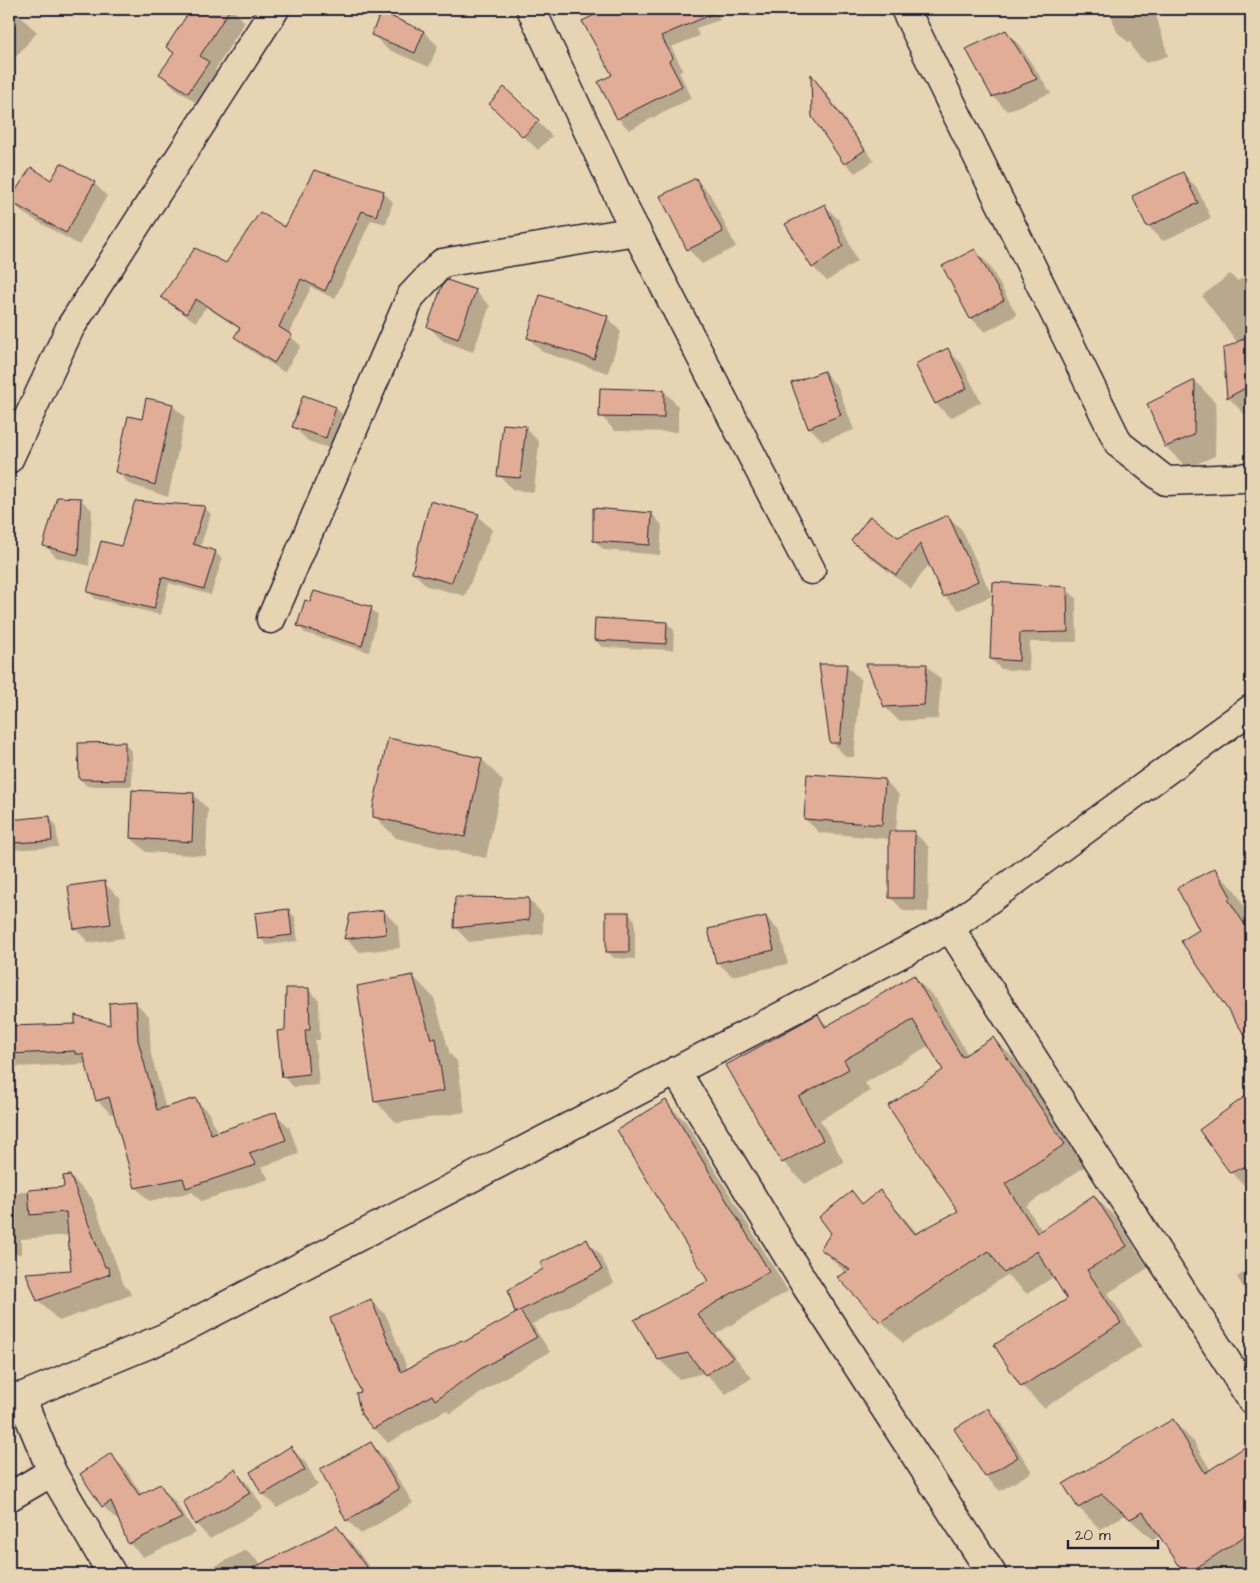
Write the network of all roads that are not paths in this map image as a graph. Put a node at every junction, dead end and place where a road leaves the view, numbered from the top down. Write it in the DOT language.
graph roads {
  1 [pos="275,9"];
  2 [pos="531,9"];
  3 [pos="905,9"];
  4 [pos="636,231"];
  5 [pos="9,459"];
  6 [pos="1251,476"];
  7 [pos="812,570"];
  8 [pos="271,619"];
  9 [pos="1251,709"];
  10 [pos="950,928"];
  11 [pos="676,1071"];
  12 [pos="1249,1390"];
  13 [pos="15,1396"];
  14 [pos="52,1472"];
  15 [pos="9,1497"];
  16 [pos="112,1574"];
  17 [pos="992,1574"];
  1 -- 5 [label="street"];
  2 -- 4 [label="street"];
  3 -- 6 [label="street"];
  4 -- 7 [label="street"];
  4 -- 8 [label="street"];
  9 -- 10 [label="street"];
  10 -- 11 [label="street"];
  10 -- 12 [label="street"];
  11 -- 13 [label="street"];
  11 -- 17 [label="street"];
  13 -- 14 [label="street"];
  14 -- 15 [label="street"];
  14 -- 16 [label="street"];
}
